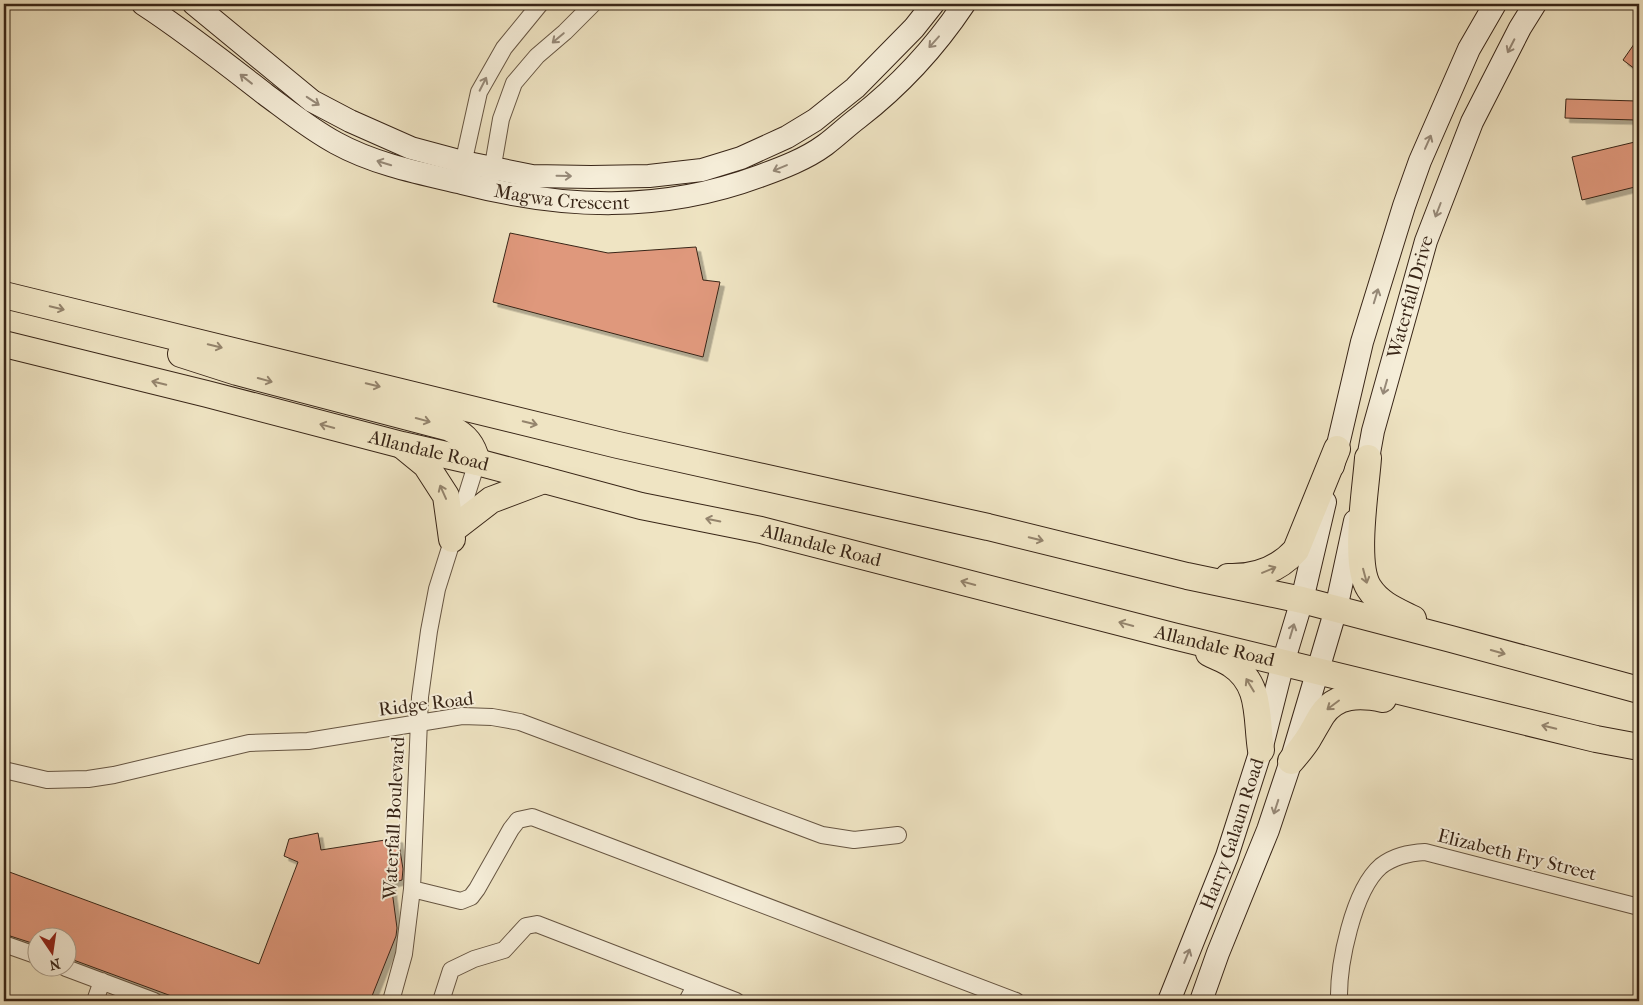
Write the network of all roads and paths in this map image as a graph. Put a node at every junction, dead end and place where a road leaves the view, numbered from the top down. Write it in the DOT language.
graph roads {
  1 [pos="143,4"];
  2 [pos="194,4"];
  3 [pos="540,4"];
  4 [pos="593,4"];
  5 [pos="932,4"];
  6 [pos="964,4"];
  7 [pos="1495,4"];
  8 [pos="1535,4"];
  9 [pos="493,168"];
  10 [pos="461,172"];
  11 [pos="488,190"];
  12 [pos="6,294"];
  13 [pos="89,315"];
  14 [pos="4,344"];
  15 [pos="402,445"];
  16 [pos="1337,449"];
  17 [pos="1368,458"];
  18 [pos="477,462"];
  19 [pos="544,480"];
  20 [pos="454,533"];
  21 [pos="1187,576"];
  22 [pos="1302,600"];
  23 [pos="1336,609"];
  24 [pos="1173,636"];
  25 [pos="1451,639"];
  26 [pos="1282,663"];
  27 [pos="1318,671"];
  28 [pos="1639,690"];
  29 [pos="1448,703"];
  30 [pos="419,724"];
  31 [pos="1639,747"];
  32 [pos="1261,750"];
  33 [pos="1291,761"];
  34 [pos="4,770"];
  35 [pos="898,835"];
  36 [pos="412,888"];
  37 [pos="1639,907"];
  38 [pos="4,944"];
  39 [pos="28,952"];
  40 [pos="78,972"];
  41 [pos="102,981"];
  42 [pos="695,986"];
  43 [pos="95,1001"];
  44 [pos="154,1001"];
  45 [pos="391,1001"];
  46 [pos="442,1001"];
  47 [pos="687,1001"];
  48 [pos="736,1001"];
  49 [pos="1016,1001"];
  50 [pos="1169,1001"];
  51 [pos="1201,1001"];
  52 [pos="1339,1001"];
  10 -- 1 [label="main road, Magwa Crescent, one-way"];
  2 -- 10 [label="main road, Magwa Crescent, one-way"];
  10 -- 3 [label="street, one-way"];
  4 -- 9 [label="street, one-way"];
  9 -- 5 [label="main road, Magwa Crescent, one-way"];
  6 -- 11 [label="main road, Magwa Crescent, one-way"];
  16 -- 7 [label="main road, Waterfall Drive, one-way"];
  8 -- 17 [label="main road, Waterfall Drive, one-way"];
  9 -- 10 [label="main road, Magwa Crescent"];
  9 -- 11 [label="street"];
  10 -- 11 [label="main road, Magwa Crescent"];
  12 -- 13 [label="main road, one-way"];
  13 -- 18 [label="main road, one-way"];
  13 -- 21 [label="main road, one-way"];
  15 -- 14 [label="main road, Allandale Road, one-way"];
  15 -- 18 [label="main road, Allandale Road"];
  20 -- 15 [label="main road, one-way"];
  21 -- 16 [label="main road, one-way"];
  16 -- 22 [label="main road, Waterfall Drive"];
  17 -- 23 [label="main road, Waterfall Drive"];
  17 -- 25 [label="main road, one-way"];
  18 -- 19 [label="main road, Allandale Road"];
  18 -- 20 [label="street, Waterfall Boulevard"];
  19 -- 20 [label="main road"];
  24 -- 19 [label="main road, Allandale Road, one-way"];
  20 -- 30 [label="street, Waterfall Boulevard"];
  21 -- 22 [label="main road"];
  22 -- 23 [label="main road"];
  26 -- 22 [label="main road, Harry Galaun Road, one-way"];
  23 -- 25 [label="main road"];
  23 -- 27 [label="main road, Harry Galaun Road"];
  24 -- 26 [label="main road, Allandale Road"];
  32 -- 24 [label="main road, one-way"];
  25 -- 28 [label="main road, one-way"];
  26 -- 27 [label="main road, Allandale Road"];
  26 -- 32 [label="main road, Harry Galaun Road"];
  27 -- 29 [label="main road, Allandale Road"];
  27 -- 33 [label="main road, Harry Galaun Road"];
  31 -- 29 [label="main road, Allandale Road, one-way"];
  29 -- 33 [label="main road, one-way"];
  30 -- 34 [label="street, Ridge Road"];
  30 -- 35 [label="street, Ridge Road"];
  30 -- 36 [label="street, Waterfall Boulevard"];
  50 -- 32 [label="main road, Harry Galaun Road, one-way"];
  33 -- 51 [label="main road, Harry Galaun Road, one-way"];
  36 -- 45 [label="street, Waterfall Boulevard"];
  36 -- 49 [label="street"];
  37 -- 52 [label="street, Elizabeth Fry Street"];
  38 -- 39 [label="street"];
  40 -- 41 [label="street"];
  41 -- 43 [label="street"];
  41 -- 44 [label="street"];
  42 -- 46 [label="street"];
  42 -- 47 [label="street"];
  42 -- 48 [label="street"];
}
